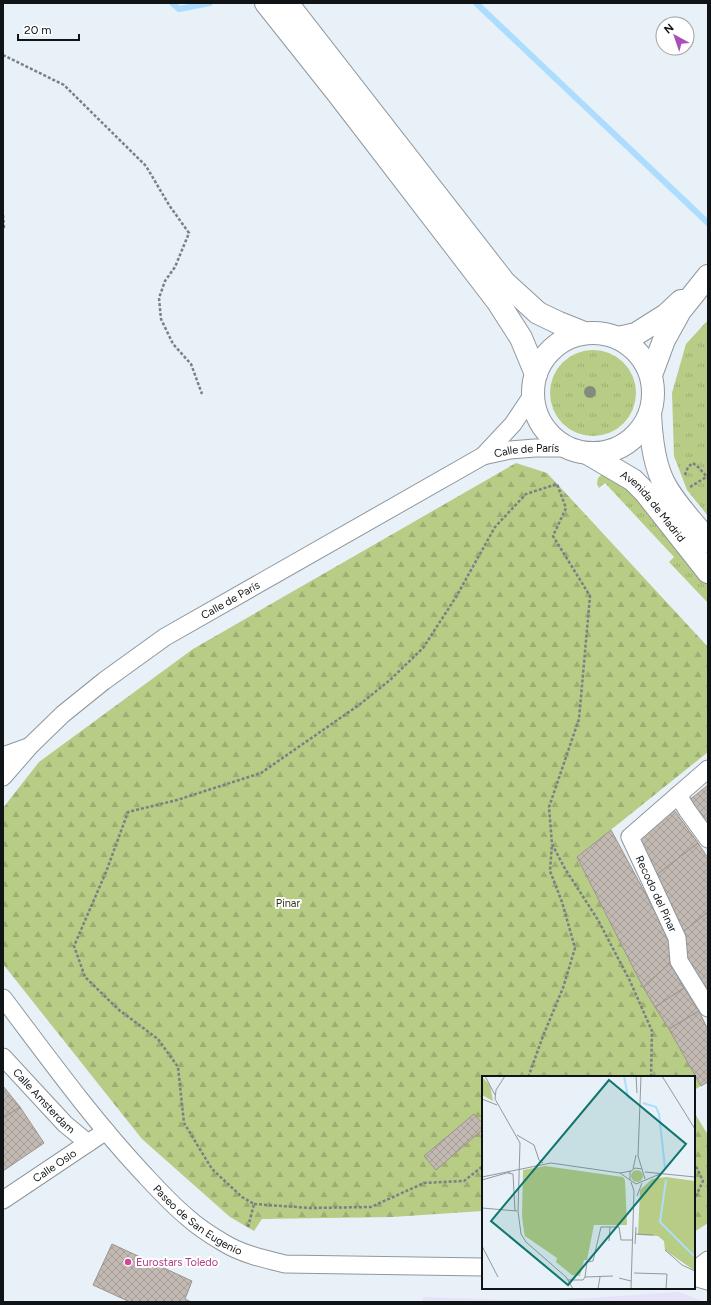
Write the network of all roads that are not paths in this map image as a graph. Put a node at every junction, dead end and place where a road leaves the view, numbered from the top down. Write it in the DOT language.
graph roads {
  1 [pos="266,3"];
  2 [pos="287,3"];
  3 [pos="706,278"];
  4 [pos="584,333"];
  5 [pos="618,338"];
  6 [pos="651,375"];
  7 [pos="534,384"];
  8 [pos="650,413"];
  9 [pos="578,451"];
  10 [pos="483,456"];
  11 [pos="708,541"];
  12 [pos="708,572"];
  13 [pos="30,746"];
  14 [pos="3,756"];
  15 [pos="708,769"];
  16 [pos="3,777"];
  17 [pos="678,795"];
  18 [pos="708,839"];
  19 [pos="3,998"];
  20 [pos="708,1008"];
  21 [pos="3,1057"];
  22 [pos="106,1131"];
  23 [pos="88,1143"];
  24 [pos="3,1200"];
  25 [pos="708,1260"];
  26 [pos="482,1267"];
  27 [pos="695,1269"];
  28 [pos="695,1278"];
  29 [pos="708,1281"];
  1 -- 7 [label="main road"];
  2 -- 4 [label="main road"];
  3 -- 5 [label="main road"];
  3 -- 6 [label="main road"];
  4 -- 5 [label="main road, Avenida de Madrid"];
  4 -- 7 [label="main road, Avenida de Madrid"];
  5 -- 6 [label="main road, Avenida de Madrid"];
  6 -- 8 [label="main road, Avenida de Madrid"];
  7 -- 9 [label="main road, Avenida de Madrid"];
  7 -- 10 [label="street, Calle de París"];
  8 -- 9 [label="main road, Avenida de Madrid"];
  8 -- 11 [label="main road, Avenida de Madrid"];
  9 -- 10 [label="street, Calle de París"];
  9 -- 12 [label="main road, Avenida de Madrid"];
  10 -- 13 [label="street, Calle de París"];
  13 -- 14 [label="street"];
  13 -- 16 [label="street, Calle de París"];
  15 -- 17 [label="street, Recodo del Pinar"];
  17 -- 18 [label="street"];
  17 -- 20 [label="street, Recodo del Pinar"];
  19 -- 22 [label="street, Paseo de San Eugenio"];
  21 -- 23 [label="street, Calle Amsterdam"];
  22 -- 23 [label="street, Calle Oslo"];
  22 -- 26 [label="street, Paseo de San Eugenio"];
  23 -- 24 [label="street, Calle Oslo"];
  25 -- 27 [label="street"];
  28 -- 29 [label="street"];
}
